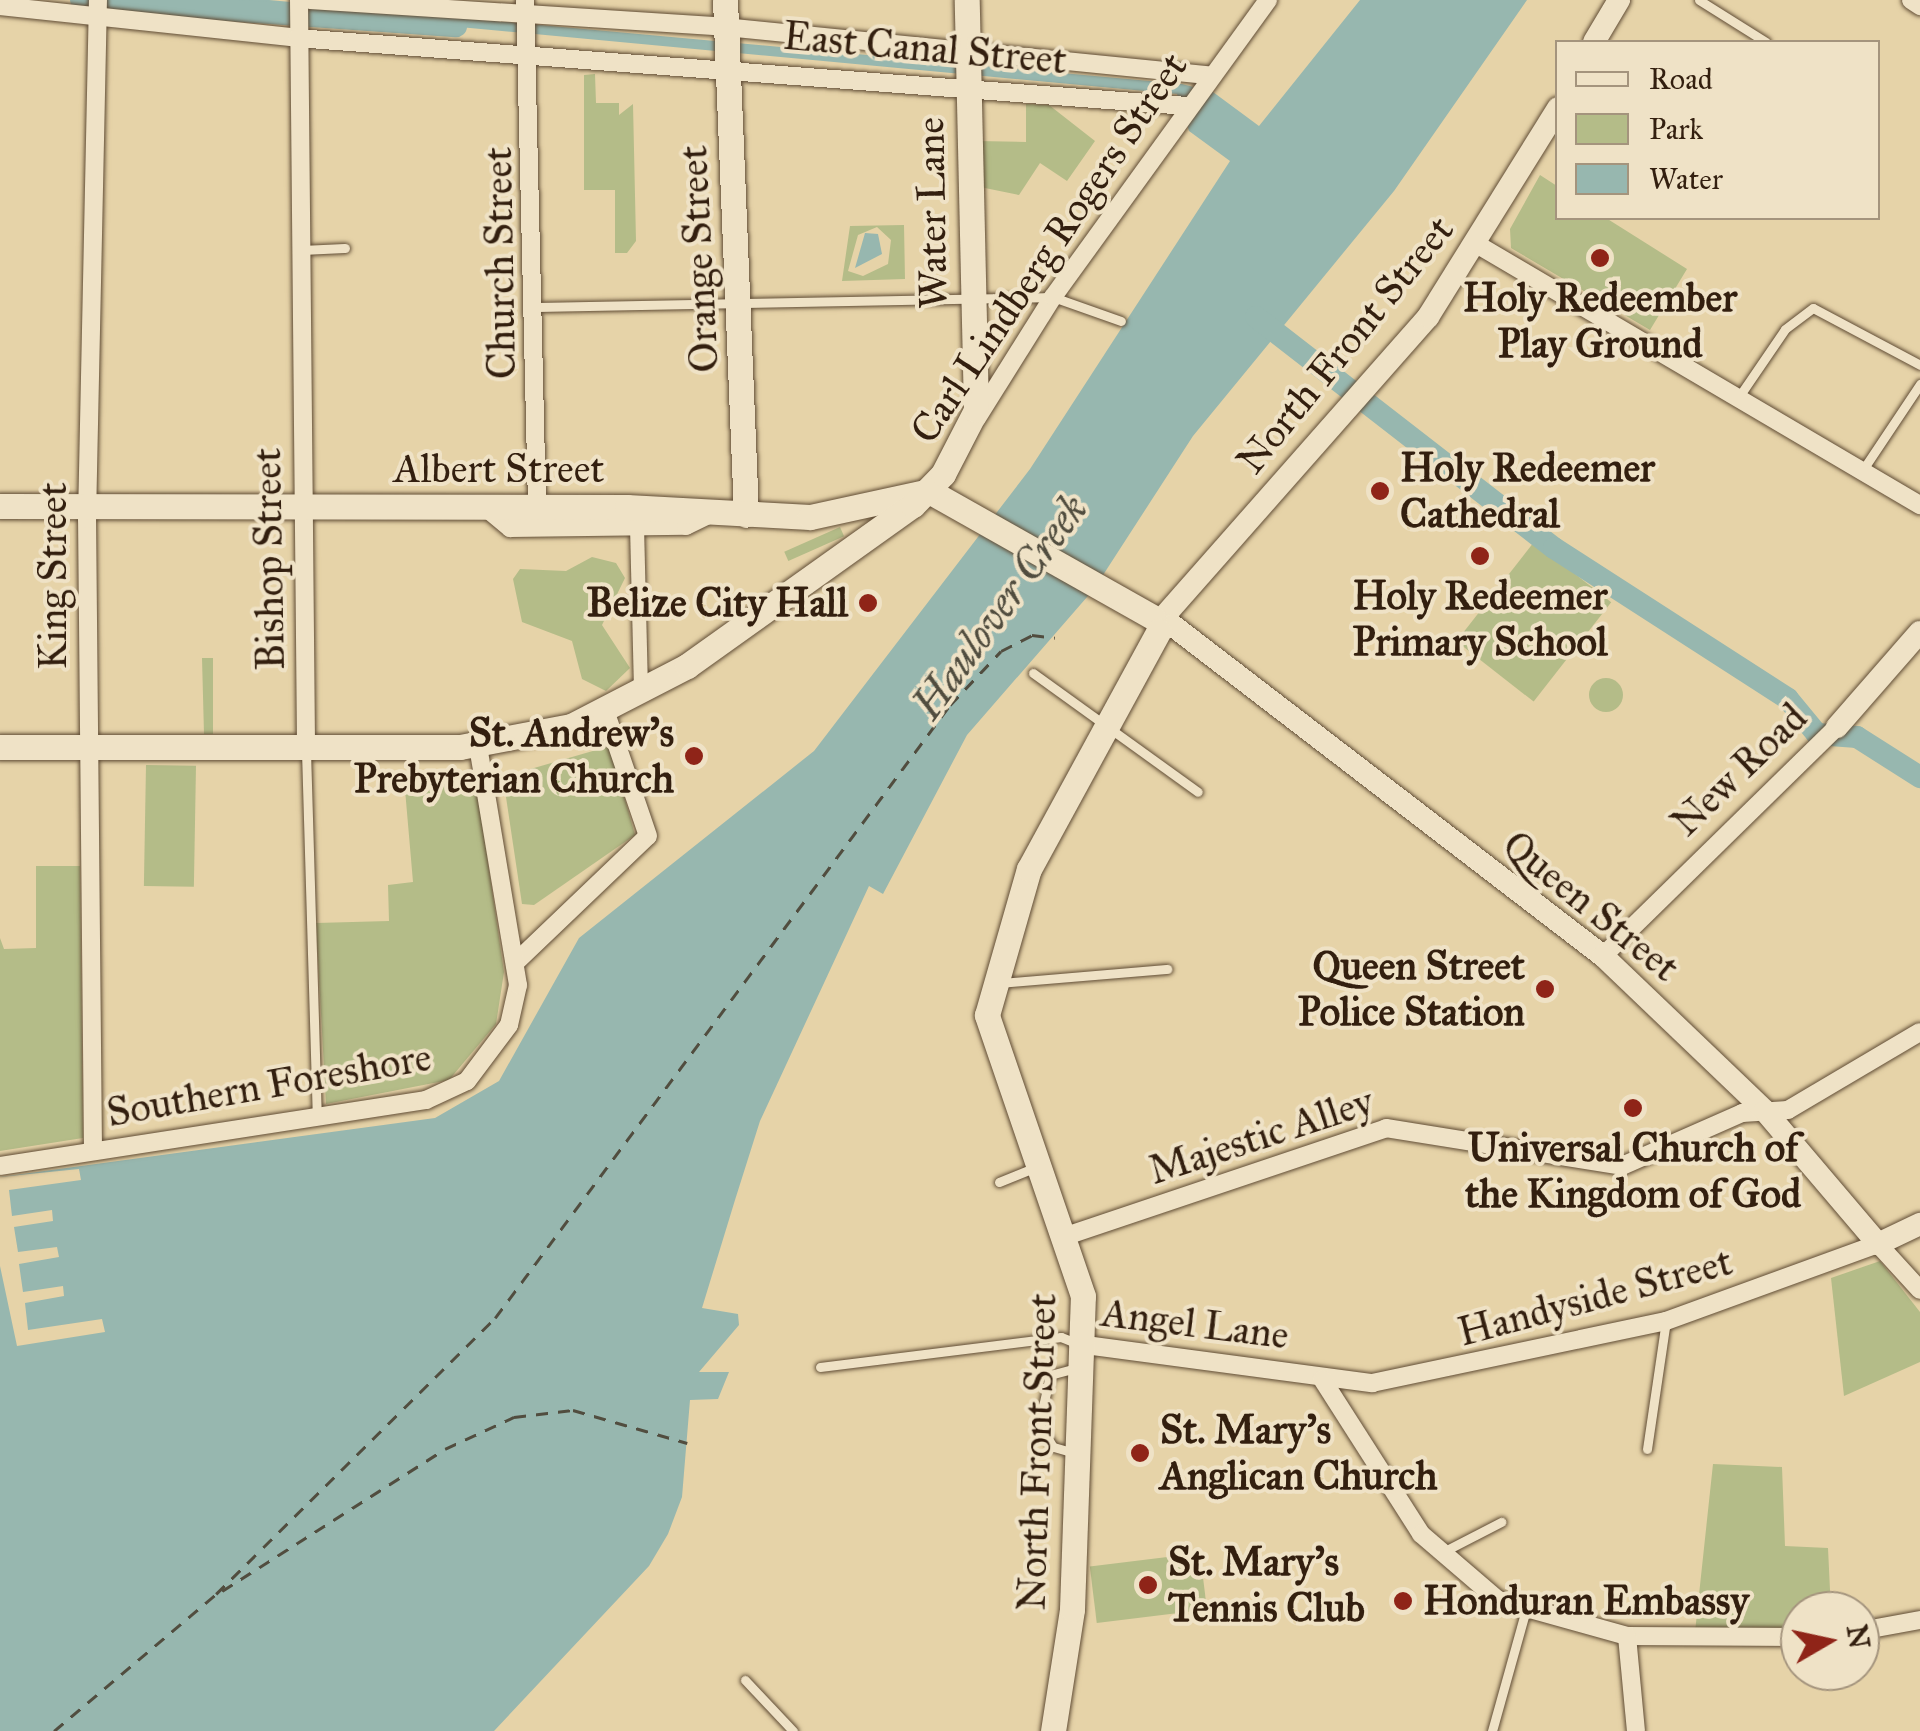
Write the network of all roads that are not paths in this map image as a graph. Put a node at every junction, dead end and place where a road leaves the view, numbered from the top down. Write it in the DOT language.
graph roads {
  1 [pos="725,0"];
  2 [pos="967,0"];
  3 [pos="1268,0"];
  4 [pos="1618,0"];
  5 [pos="1699,0"];
  6 [pos="1912,0"];
  7 [pos="0,6"];
  8 [pos="1920,6"];
  9 [pos="97,9"];
  10 [pos="301,15"];
  11 [pos="528,30"];
  12 [pos="1595,40"];
  13 [pos="1763,40"];
  14 [pos="725,46"];
  15 [pos="968,68"];
  16 [pos="1205,79"];
  17 [pos="1189,104"];
  18 [pos="1555,113"];
  19 [pos="1478,245"];
  20 [pos="345,248"];
  21 [pos="301,250"];
  22 [pos="1053,297"];
  23 [pos="970,299"];
  24 [pos="742,306"];
  25 [pos="537,307"];
  26 [pos="1121,321"];
  27 [pos="1920,365"];
  28 [pos="1920,384"];
  29 [pos="1738,398"];
  30 [pos="974,424"];
  31 [pos="1862,471"];
  32 [pos="928,492"];
  33 [pos="303,505"];
  34 [pos="1920,505"];
  35 [pos="0,506"];
  36 [pos="537,506"];
  37 [pos="87,507"];
  38 [pos="485,507"];
  39 [pos="716,512"];
  40 [pos="746,515"];
  41 [pos="637,526"];
  42 [pos="1163,622"];
  43 [pos="1920,632"];
  44 [pos="1034,673"];
  45 [pos="642,694"];
  46 [pos="606,713"];
  47 [pos="1102,726"];
  48 [pos="1837,727"];
  49 [pos="478,744"];
  50 [pos="0,747"];
  51 [pos="88,748"];
  52 [pos="306,748"];
  53 [pos="1198,792"];
  54 [pos="1604,956"];
  55 [pos="516,962"];
  56 [pos="1166,969"];
  57 [pos="992,983"];
  58 [pos="1920,1032"];
  59 [pos="1765,1111"];
  60 [pos="317,1118"];
  61 [pos="93,1151"];
  62 [pos="0,1166"];
  63 [pos="1036,1167"];
  64 [pos="999,1182"];
  65 [pos="1920,1224"];
  66 [pos="1066,1236"];
  67 [pos="1878,1244"];
  68 [pos="1920,1290"];
  69 [pos="1666,1321"];
  70 [pos="1077,1356"];
  71 [pos="820,1367"];
  72 [pos="1322,1379"];
  73 [pos="1647,1449"];
  74 [pos="1500,1522"];
  75 [pos="1440,1554"];
  76 [pos="1525,1612"];
  77 [pos="1920,1620"];
  78 [pos="1880,1627"];
  79 [pos="1627,1636"];
  80 [pos="1780,1637"];
  81 [pos="745,1680"];
  82 [pos="793,1731"];
  83 [pos="1053,1731"];
  84 [pos="1492,1731"];
  85 [pos="1636,1731"];
  1 -- 14 [label="main road, Orange Street"];
  2 -- 15 [label="main road, Water Lane"];
  3 -- 16 [label="street, Carl Lindberg Rogers Street"];
  4 -- 12 [label="street"];
  5 -- 13 [label="lane"];
  6 -- 8 [label="street"];
  7 -- 9 [label="street, East Canal Street"];
  9 -- 10 [label="street, East Canal Street"];
  9 -- 37 [label="street, King Street"];
  10 -- 11 [label="street, East Canal Street"];
  10 -- 11 [label="street"];
  10 -- 21 [label="street, Bishop Street"];
  11 -- 14 [label="street, East Canal Street"];
  11 -- 14 [label="street"];
  11 -- 25 [label="street, Church Street"];
  14 -- 15 [label="street, East Canal Street"];
  14 -- 15 [label="street"];
  14 -- 24 [label="main road, Orange Street"];
  15 -- 16 [label="street"];
  15 -- 17 [label="street, East Canal Street"];
  15 -- 23 [label="main road, Water Lane"];
  16 -- 17 [label="street, Carl Lindberg Rogers Street"];
  17 -- 22 [label="street, Carl Lindberg Rogers Street"];
  18 -- 19 [label="street, North Front Street"];
  19 -- 29 [label="street"];
  19 -- 42 [label="street, North Front Street"];
  20 -- 21 [label="lane"];
  21 -- 33 [label="street, Bishop Street"];
  22 -- 23 [label="lane"];
  22 -- 26 [label="lane"];
  22 -- 30 [label="street, Carl Lindberg Rogers Street"];
  23 -- 24 [label="lane"];
  23 -- 30 [label="main road, Water Lane"];
  24 -- 25 [label="lane"];
  24 -- 40 [label="main road, Orange Street"];
  25 -- 36 [label="street, Church Street"];
  27 -- 29 [label="lane"];
  28 -- 31 [label="lane"];
  29 -- 31 [label="street"];
  30 -- 32 [label="main road, Carl Lindberg Rogers Street"];
  31 -- 34 [label="street"];
  32 -- 40 [label="main road, Albert Street"];
  32 -- 42 [label="main road, Queen Street"];
  32 -- 45 [label="main road"];
  33 -- 37 [label="main road, Albert Street"];
  33 -- 38 [label="main road, Albert Street"];
  33 -- 52 [label="street, Bishop Street"];
  35 -- 37 [label="main road, Albert Street"];
  36 -- 38 [label="main road, Albert Street"];
  36 -- 39 [label="main road, Albert Street"];
  37 -- 51 [label="street, King Street"];
  38 -- 41 [label="street"];
  39 -- 40 [label="main road, Albert Street"];
  39 -- 41 [label="street"];
  41 -- 45 [label="street"];
  42 -- 47 [label="main road, North Front Street"];
  42 -- 54 [label="street, Queen Street"];
  43 -- 48 [label="street, New Road"];
  44 -- 47 [label="lane"];
  45 -- 46 [label="main road"];
  46 -- 49 [label="main road"];
  46 -- 55 [label="street"];
  47 -- 53 [label="lane"];
  47 -- 57 [label="main road, North Front Street"];
  48 -- 54 [label="street, New Road"];
  49 -- 52 [label="main road"];
  49 -- 55 [label="street"];
  50 -- 51 [label="main road"];
  51 -- 52 [label="main road"];
  51 -- 61 [label="street, King Street"];
  52 -- 60 [label="lane, Bishop Street"];
  54 -- 59 [label="street, Queen Street"];
  55 -- 60 [label="street, Southern Foreshore"];
  56 -- 57 [label="lane"];
  57 -- 63 [label="main road, North Front Street"];
  58 -- 59 [label="street, Majestic Alley"];
  59 -- 66 [label="street, Majestic Alley"];
  59 -- 67 [label="street, Queen Street"];
  60 -- 61 [label="street, Southern Foreshore"];
  61 -- 62 [label="street, Southern Foreshore"];
  63 -- 64 [label="lane"];
  63 -- 66 [label="main road, North Front Street"];
  65 -- 67 [label="street"];
  66 -- 70 [label="main road, North Front Street"];
  67 -- 68 [label="street, Queen Street"];
  67 -- 69 [label="street, Handyside Street"];
  69 -- 72 [label="street, Handyside Street"];
  69 -- 73 [label="lane"];
  70 -- 71 [label="lane, Angel Lane"];
  70 -- 72 [label="street, Angel Lane"];
  70 -- 83 [label="main road, North Front Street"];
  72 -- 75 [label="street"];
  74 -- 75 [label="lane"];
  75 -- 76 [label="street"];
  76 -- 79 [label="street"];
  76 -- 84 [label="lane"];
  77 -- 78 [label="street"];
  79 -- 80 [label="street"];
  79 -- 85 [label="street"];
  81 -- 82 [label="lane"];
}
